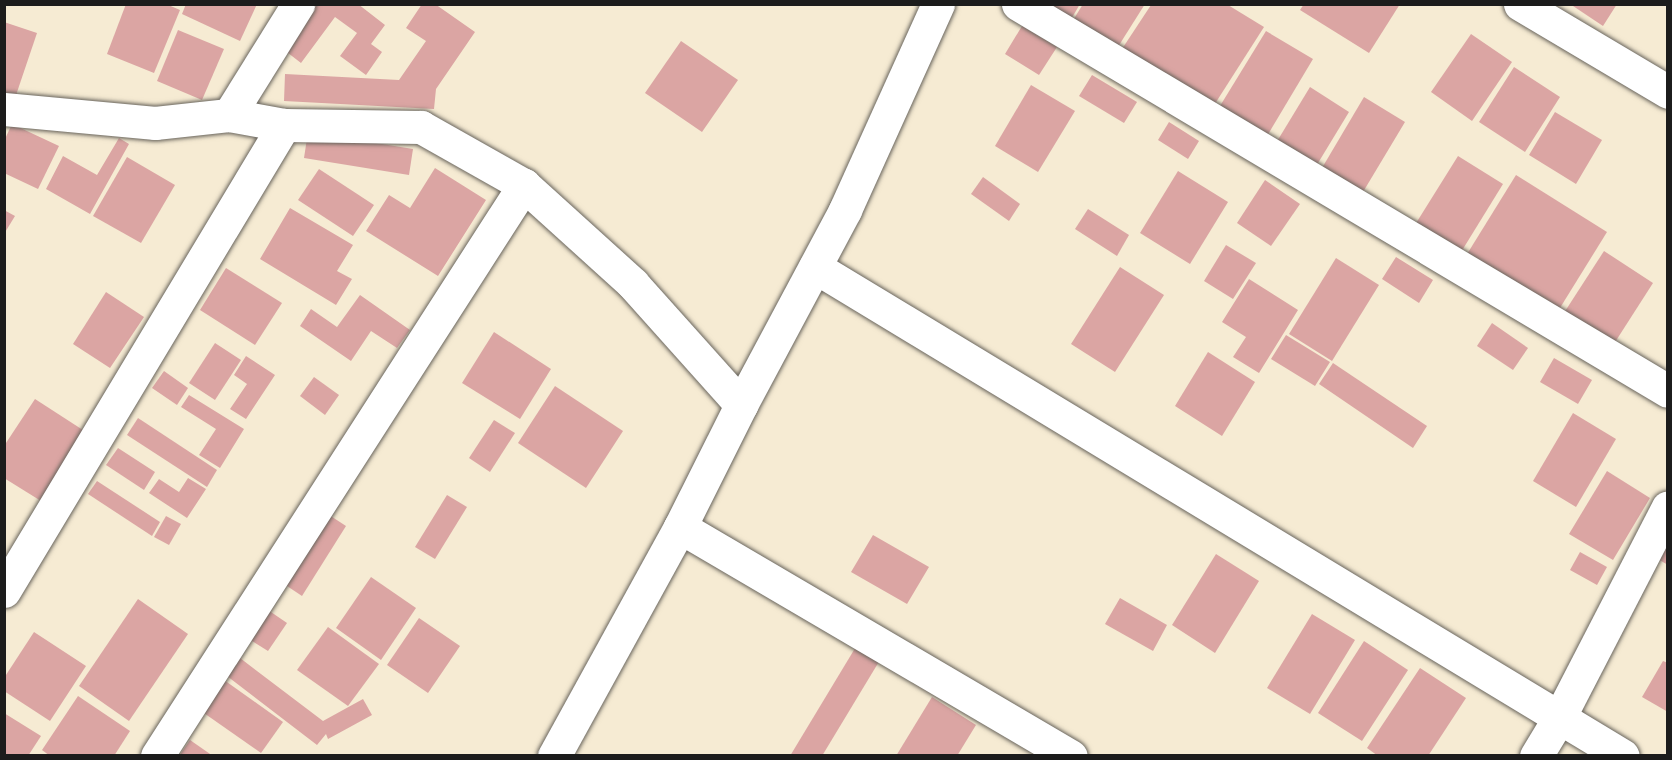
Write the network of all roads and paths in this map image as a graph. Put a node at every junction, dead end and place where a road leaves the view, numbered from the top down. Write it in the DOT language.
graph roads {
  1 [pos="298,4"];
  2 [pos="938,4"];
  3 [pos="1018,4"];
  4 [pos="1520,4"];
  5 [pos="1668,92"];
  6 [pos="4,110"];
  7 [pos="230,115"];
  8 [pos="284,125"];
  9 [pos="524,184"];
  10 [pos="815,267"];
  11 [pos="1668,391"];
  12 [pos="741,405"];
  13 [pos="1668,507"];
  14 [pos="680,527"];
  15 [pos="4,591"];
  16 [pos="1559,718"];
  17 [pos="157,756"];
  18 [pos="554,756"];
  19 [pos="1071,756"];
  20 [pos="1536,756"];
  21 [pos="1623,756"];
  1 -- 7 [label="street"];
  2 -- 10 [label="street"];
  3 -- 11 [label="street"];
  4 -- 5 [label="street"];
  6 -- 7 [label="street"];
  7 -- 8 [label="street"];
  8 -- 9 [label="street"];
  8 -- 15 [label="street"];
  9 -- 12 [label="street"];
  9 -- 17 [label="street"];
  10 -- 12 [label="street"];
  10 -- 16 [label="street"];
  12 -- 14 [label="street"];
  13 -- 16 [label="street"];
  14 -- 18 [label="street"];
  14 -- 19 [label="street"];
  16 -- 20 [label="street"];
  16 -- 21 [label="street"];
}
